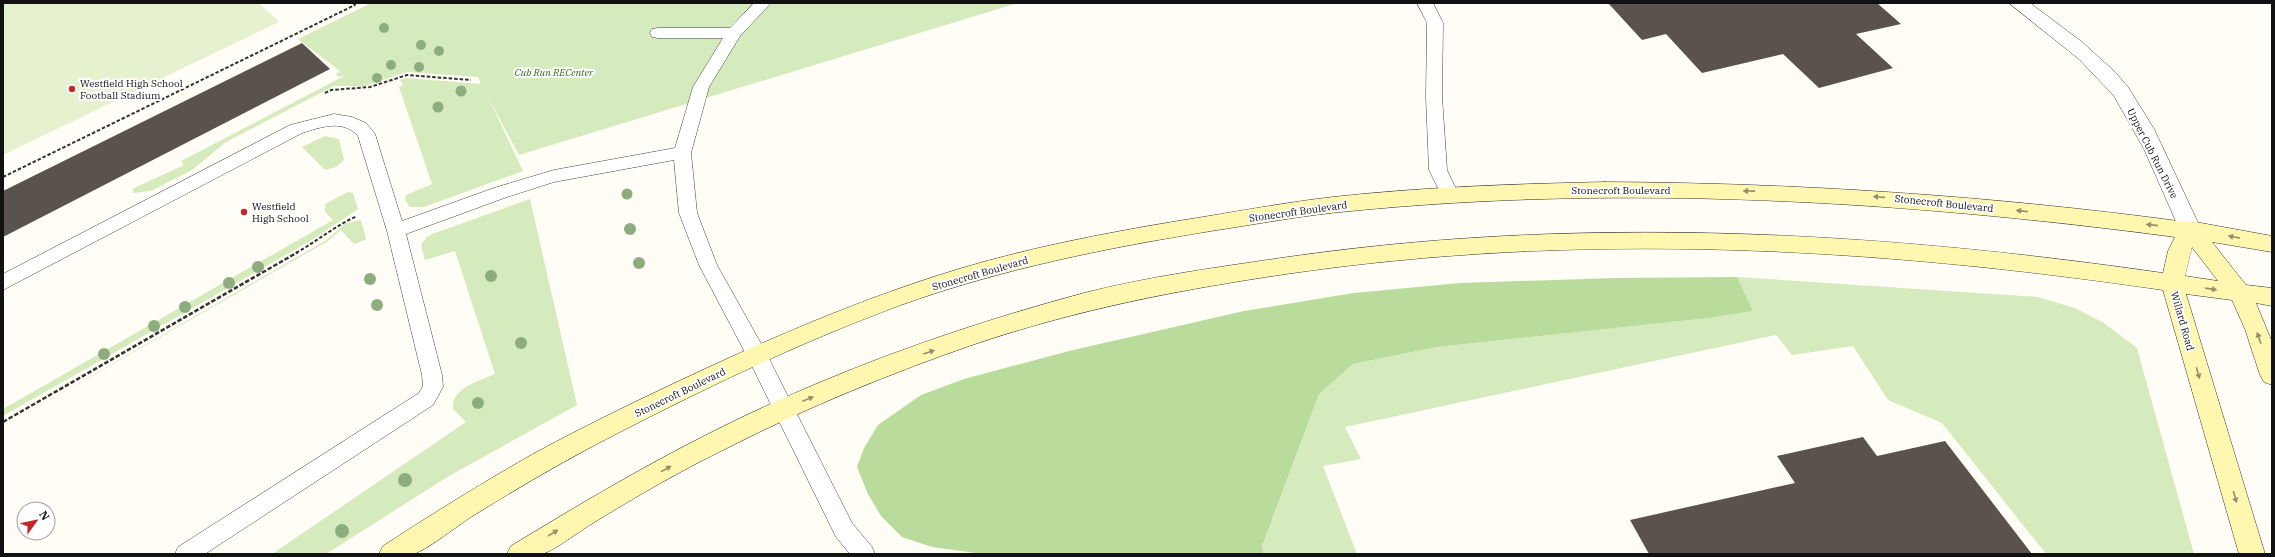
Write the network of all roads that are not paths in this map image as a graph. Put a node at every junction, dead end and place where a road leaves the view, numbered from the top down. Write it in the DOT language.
graph roads {
  1 [pos="763,3"];
  2 [pos="1425,3"];
  3 [pos="2018,3"];
  4 [pos="658,33"];
  5 [pos="734,33"];
  6 [pos="682,153"];
  7 [pos="1450,195"];
  8 [pos="2190,229"];
  9 [pos="396,231"];
  10 [pos="2272,244"];
  11 [pos="3,283"];
  12 [pos="2172,284"];
  13 [pos="2240,292"];
  14 [pos="2272,297"];
  15 [pos="757,355"];
  16 [pos="2272,375"];
  17 [pos="784,409"];
  18 [pos="186,554"];
  19 [pos="392,554"];
  20 [pos="520,554"];
  21 [pos="864,554"];
  22 [pos="2252,554"];
  1 -- 5 [label="lane"];
  2 -- 7 [label="lane"];
  3 -- 8 [label="street, Upper Cub Run Drive"];
  4 -- 5 [label="lane"];
  5 -- 6 [label="lane"];
  6 -- 9 [label="lane"];
  6 -- 15 [label="lane"];
  8 -- 7 [label="main road, Stonecroft Boulevard, one-way"];
  7 -- 15 [label="main road, Stonecroft Boulevard"];
  10 -- 8 [label="main road, Stonecroft Boulevard, one-way"];
  8 -- 12 [label="main road, Willard Road"];
  8 -- 13 [label="main road"];
  9 -- 11 [label="lane"];
  9 -- 18 [label="lane"];
  12 -- 13 [label="main road, one-way"];
  17 -- 12 [label="main road, one-way"];
  12 -- 22 [label="main road, Willard Road, one-way"];
  13 -- 14 [label="main road"];
  16 -- 13 [label="main road, one-way"];
  15 -- 17 [label="lane"];
  15 -- 19 [label="main road, Stonecroft Boulevard"];
  20 -- 17 [label="main road, one-way"];
  17 -- 21 [label="lane"];
}
